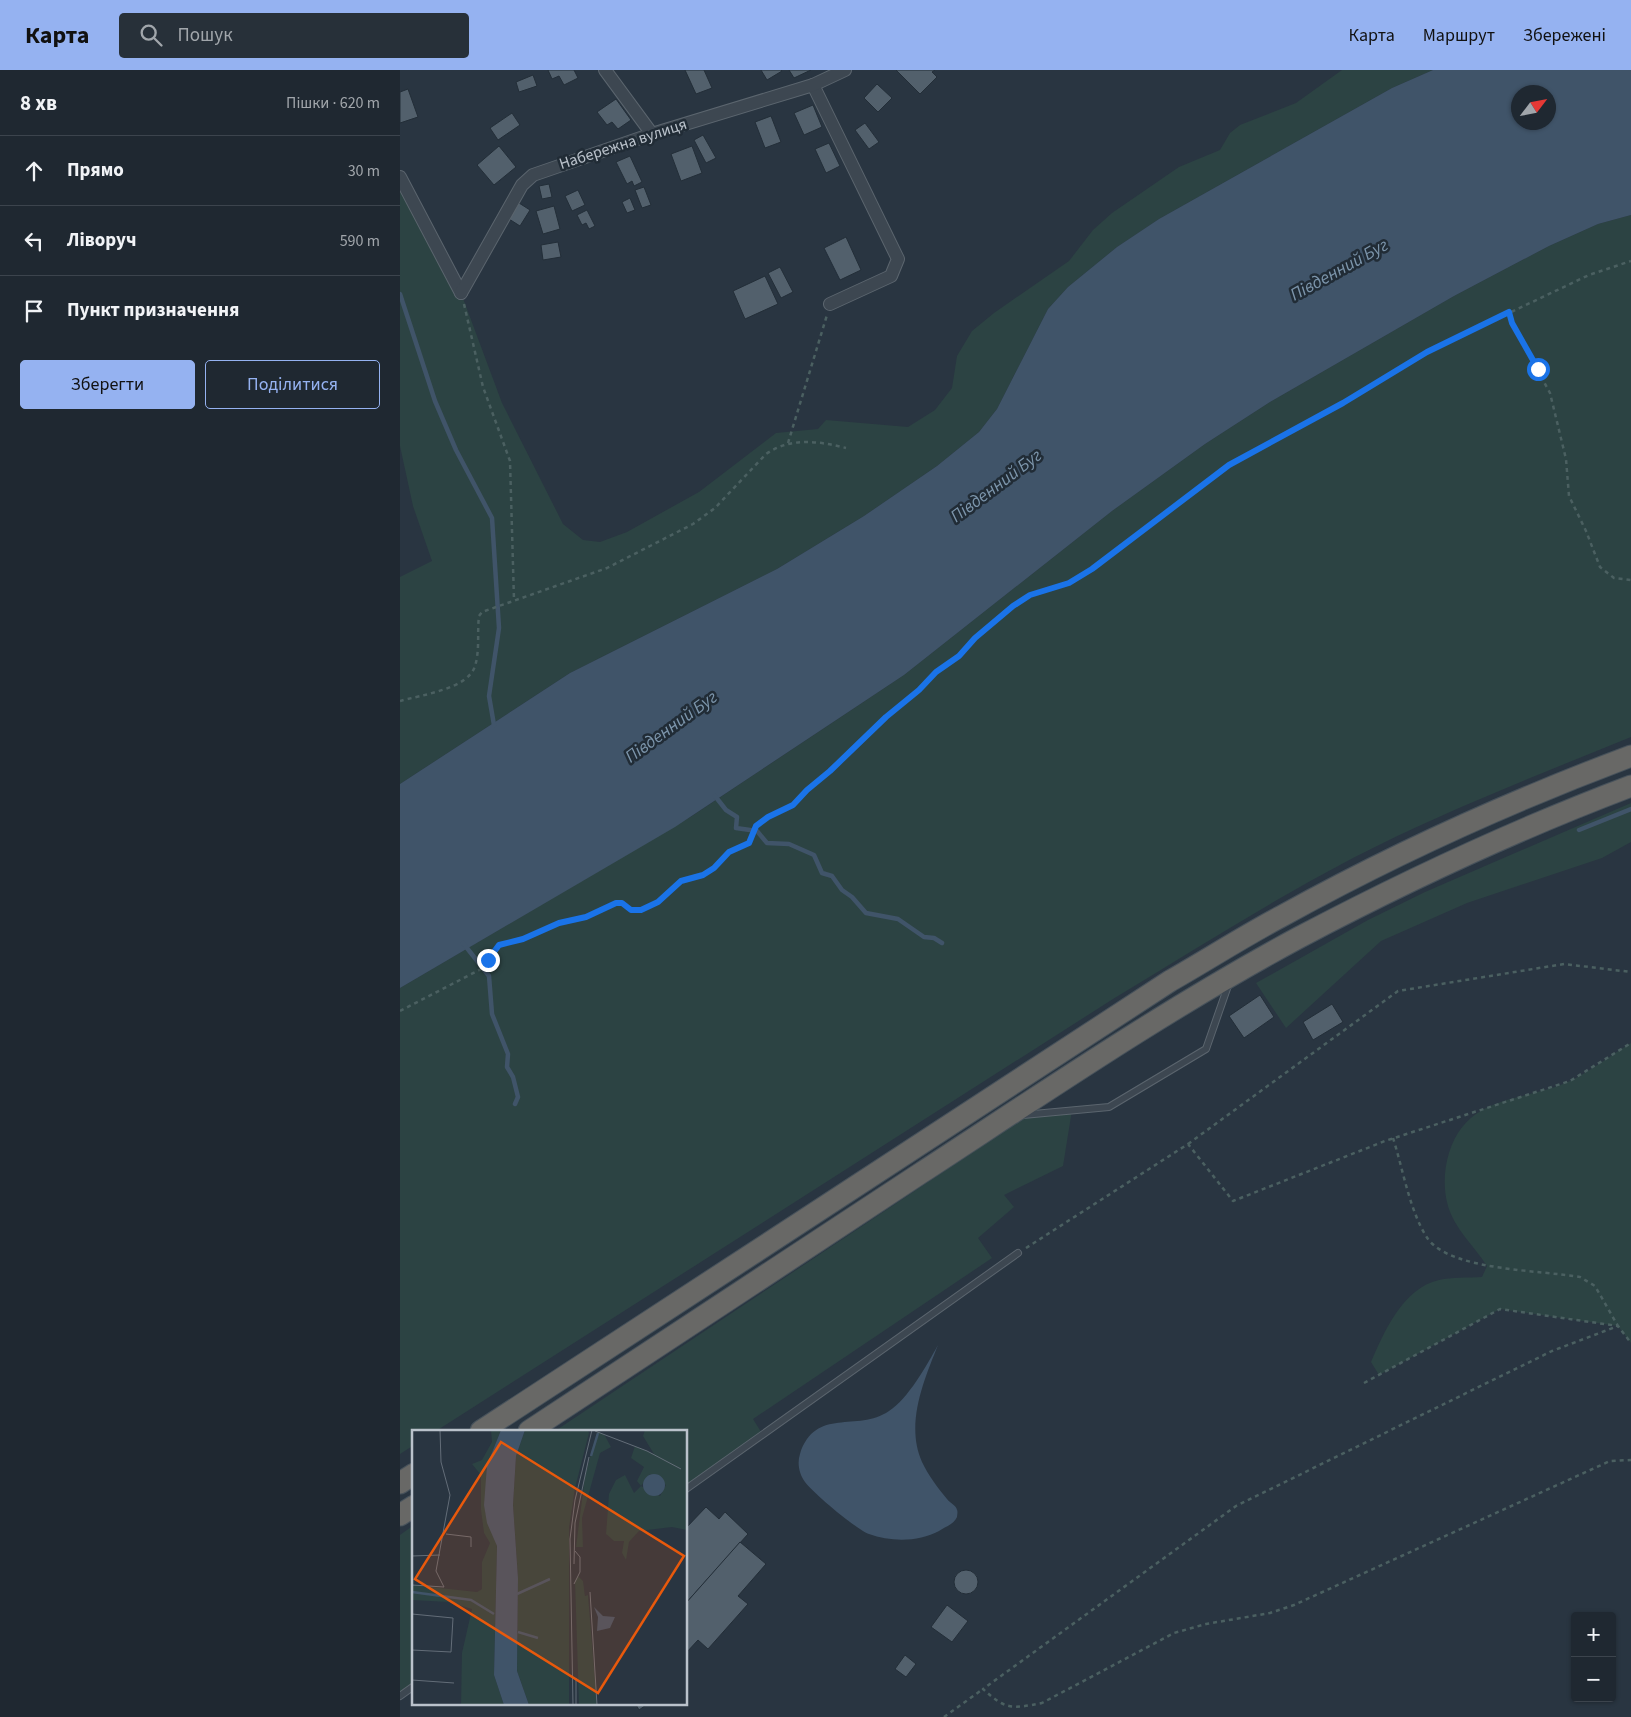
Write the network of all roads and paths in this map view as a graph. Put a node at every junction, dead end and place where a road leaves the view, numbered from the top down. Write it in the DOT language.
graph roads {
  1 [pos="605,70"];
  2 [pos="844,70"];
  3 [pos="813,85"];
  4 [pos="652,134"];
  5 [pos="400,177"];
  6 [pos="1631,261"];
  7 [pos="461,293"];
  8 [pos="830,304"];
  9 [pos="1509,312"];
  10 [pos="788,444"];
  11 [pos="846,448"];
  12 [pos="1631,580"];
  13 [pos="514,600"];
  14 [pos="400,701"];
  15 [pos="1631,756"];
  16 [pos="1631,786"];
  17 [pos="1631,972"];
  18 [pos="1232,977"];
  19 [pos="1170,982"];
  20 [pos="1184,1005"];
  21 [pos="400,1011"];
  22 [pos="1631,1043"];
  23 [pos="1009,1116"];
  24 [pos="1393,1138"];
  25 [pos="1188,1144"];
  26 [pos="1018,1253"];
  27 [pos="1618,1326"];
  28 [pos="1631,1343"];
  29 [pos="1364,1383"];
  30 [pos="482,1430"];
  31 [pos="530,1430"];
  32 [pos="1631,1460"];
  33 [pos="412,1475"];
  34 [pos="400,1483"];
  35 [pos="688,1488"];
  36 [pos="412,1507"];
  37 [pos="400,1515"];
  38 [pos="412,1687"];
  39 [pos="983,1688"];
  40 [pos="400,1696"];
  41 [pos="944,1717"];
  1 -- 4 [label="street"];
  2 -- 3 [label="street, Набережна вулиця"];
  3 -- 4 [label="street, Набережна вулиця"];
  3 -- 8 [label="street"];
  4 -- 7 [label="street, Набережна вулиця"];
  5 -- 7 [label="street"];
  6 -- 9 [label="path"];
  7 -- 13 [label="path"];
  8 -- 10 [label="path"];
  9 -- 12 [label="path"];
  9 -- 21 [label="path"];
  10 -- 11 [label="path"];
  10 -- 13 [label="path"];
  13 -- 14 [label="path"];
  15 -- 19 [label="highway"];
  16 -- 18 [label="highway"];
  17 -- 25 [label="path"];
  18 -- 20 [label="highway"];
  18 -- 23 [label="lane"];
  19 -- 20 [label="highway"];
  19 -- 30 [label="highway"];
  20 -- 23 [label="highway"];
  22 -- 24 [label="path"];
  23 -- 31 [label="highway"];
  24 -- 25 [label="path"];
  24 -- 27 [label="path"];
  25 -- 26 [label="path"];
  26 -- 35 [label="lane"];
  27 -- 28 [label="path"];
  27 -- 29 [label="path"];
  27 -- 39 [label="path"];
  32 -- 39 [label="path"];
  33 -- 34 [label="highway"];
  36 -- 37 [label="highway"];
  38 -- 40 [label="lane"];
  39 -- 41 [label="path"];
}
